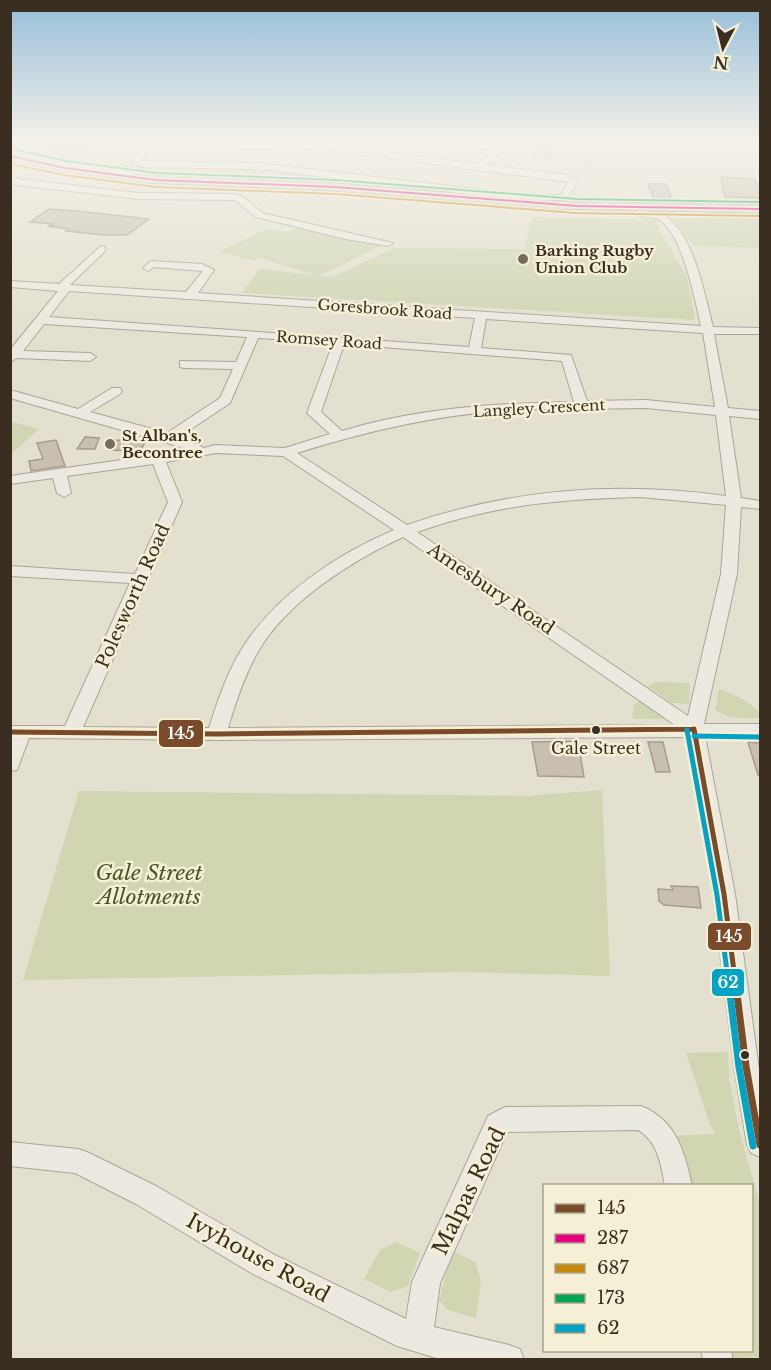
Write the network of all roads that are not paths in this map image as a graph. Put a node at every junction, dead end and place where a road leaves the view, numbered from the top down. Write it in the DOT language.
graph roads {
  1 [pos="247,204"];
  2 [pos="478,204"];
  3 [pos="551,204"];
  4 [pos="760,211"];
  5 [pos="668,215"];
  6 [pos="388,243"];
  7 [pos="104,252"];
  8 [pos="148,268"];
  9 [pos="10,284"];
  10 [pos="64,288"];
  11 [pos="189,297"];
  12 [pos="481,315"];
  13 [pos="40,320"];
  14 [pos="707,330"];
  15 [pos="760,331"];
  16 [pos="254,335"];
  17 [pos="340,340"];
  18 [pos="474,351"];
  19 [pos="12,356"];
  20 [pos="90,357"];
  21 [pos="184,364"];
  22 [pos="241,366"];
  23 [pos="116,391"];
  24 [pos="10,394"];
  25 [pos="582,406"];
  26 [pos="722,410"];
  27 [pos="80,413"];
  28 [pos="760,415"];
  29 [pos="339,435"];
  30 [pos="169,438"];
  31 [pos="286,452"];
  32 [pos="202,453"];
  33 [pos="157,458"];
  34 [pos="59,473"];
  35 [pos="10,480"];
  36 [pos="64,493"];
  37 [pos="734,501"];
  38 [pos="760,505"];
  39 [pos="405,531"];
  40 [pos="10,571"];
  41 [pos="140,579"];
  42 [pos="694,729"];
  43 [pos="760,730"];
  44 [pos="16,733"];
  45 [pos="71,733"];
  46 [pos="217,734"];
  47 [pos="10,765"];
  48 [pos="760,1145"];
  49 [pos="10,1154"];
  50 [pos="679,1184"];
  51 [pos="418,1337"];
  52 [pos="509,1359"];
  1 -- 6 [label="street"];
  2 -- 5 [label="highway"];
  3 -- 4 [label="highway"];
  4 -- 5 [label="highway"];
  5 -- 14 [label="street"];
  7 -- 10 [label="street"];
  8 -- 11 [label="street"];
  9 -- 10 [label="street, Goresbrook Road"];
  10 -- 11 [label="street, Goresbrook Road"];
  10 -- 13 [label="street"];
  11 -- 12 [label="street, Goresbrook Road"];
  12 -- 14 [label="street, Goresbrook Road"];
  12 -- 18 [label="street"];
  13 -- 16 [label="street, Romsey Road"];
  13 -- 19 [label="street"];
  14 -- 15 [label="street, Goresbrook Road"];
  14 -- 26 [label="street"];
  16 -- 17 [label="street, Romsey Road"];
  16 -- 22 [label="street"];
  17 -- 18 [label="street, Romsey Road"];
  17 -- 29 [label="street"];
  18 -- 25 [label="street, Romsey Road"];
  19 -- 20 [label="street"];
  21 -- 22 [label="street"];
  22 -- 30 [label="street"];
  23 -- 27 [label="street"];
  24 -- 27 [label="street"];
  25 -- 26 [label="street, Langley Crescent"];
  25 -- 29 [label="street, Langley Crescent"];
  26 -- 28 [label="street, Langley Crescent"];
  26 -- 37 [label="street"];
  27 -- 30 [label="street"];
  29 -- 31 [label="street, Langley Crescent"];
  30 -- 32 [label="street"];
  31 -- 32 [label="street"];
  31 -- 39 [label="street, Amesbury Road"];
  32 -- 33 [label="street"];
  33 -- 34 [label="street"];
  33 -- 41 [label="street, Polesworth Road"];
  34 -- 35 [label="street"];
  34 -- 36 [label="street"];
  37 -- 38 [label="street"];
  37 -- 39 [label="street"];
  37 -- 42 [label="street"];
  39 -- 42 [label="street, Amesbury Road"];
  39 -- 46 [label="street"];
  40 -- 41 [label="street"];
  41 -- 45 [label="street, Polesworth Road"];
  42 -- 43 [label="street"];
  42 -- 46 [label="street"];
  42 -- 48 [label="street"];
  44 -- 45 [label="street"];
  44 -- 47 [label="street"];
  45 -- 46 [label="street"];
  49 -- 51 [label="street, Ivyhouse Road"];
  50 -- 51 [label="street, Malpas Road"];
  51 -- 52 [label="street, Ivyhouse Road"];
}
